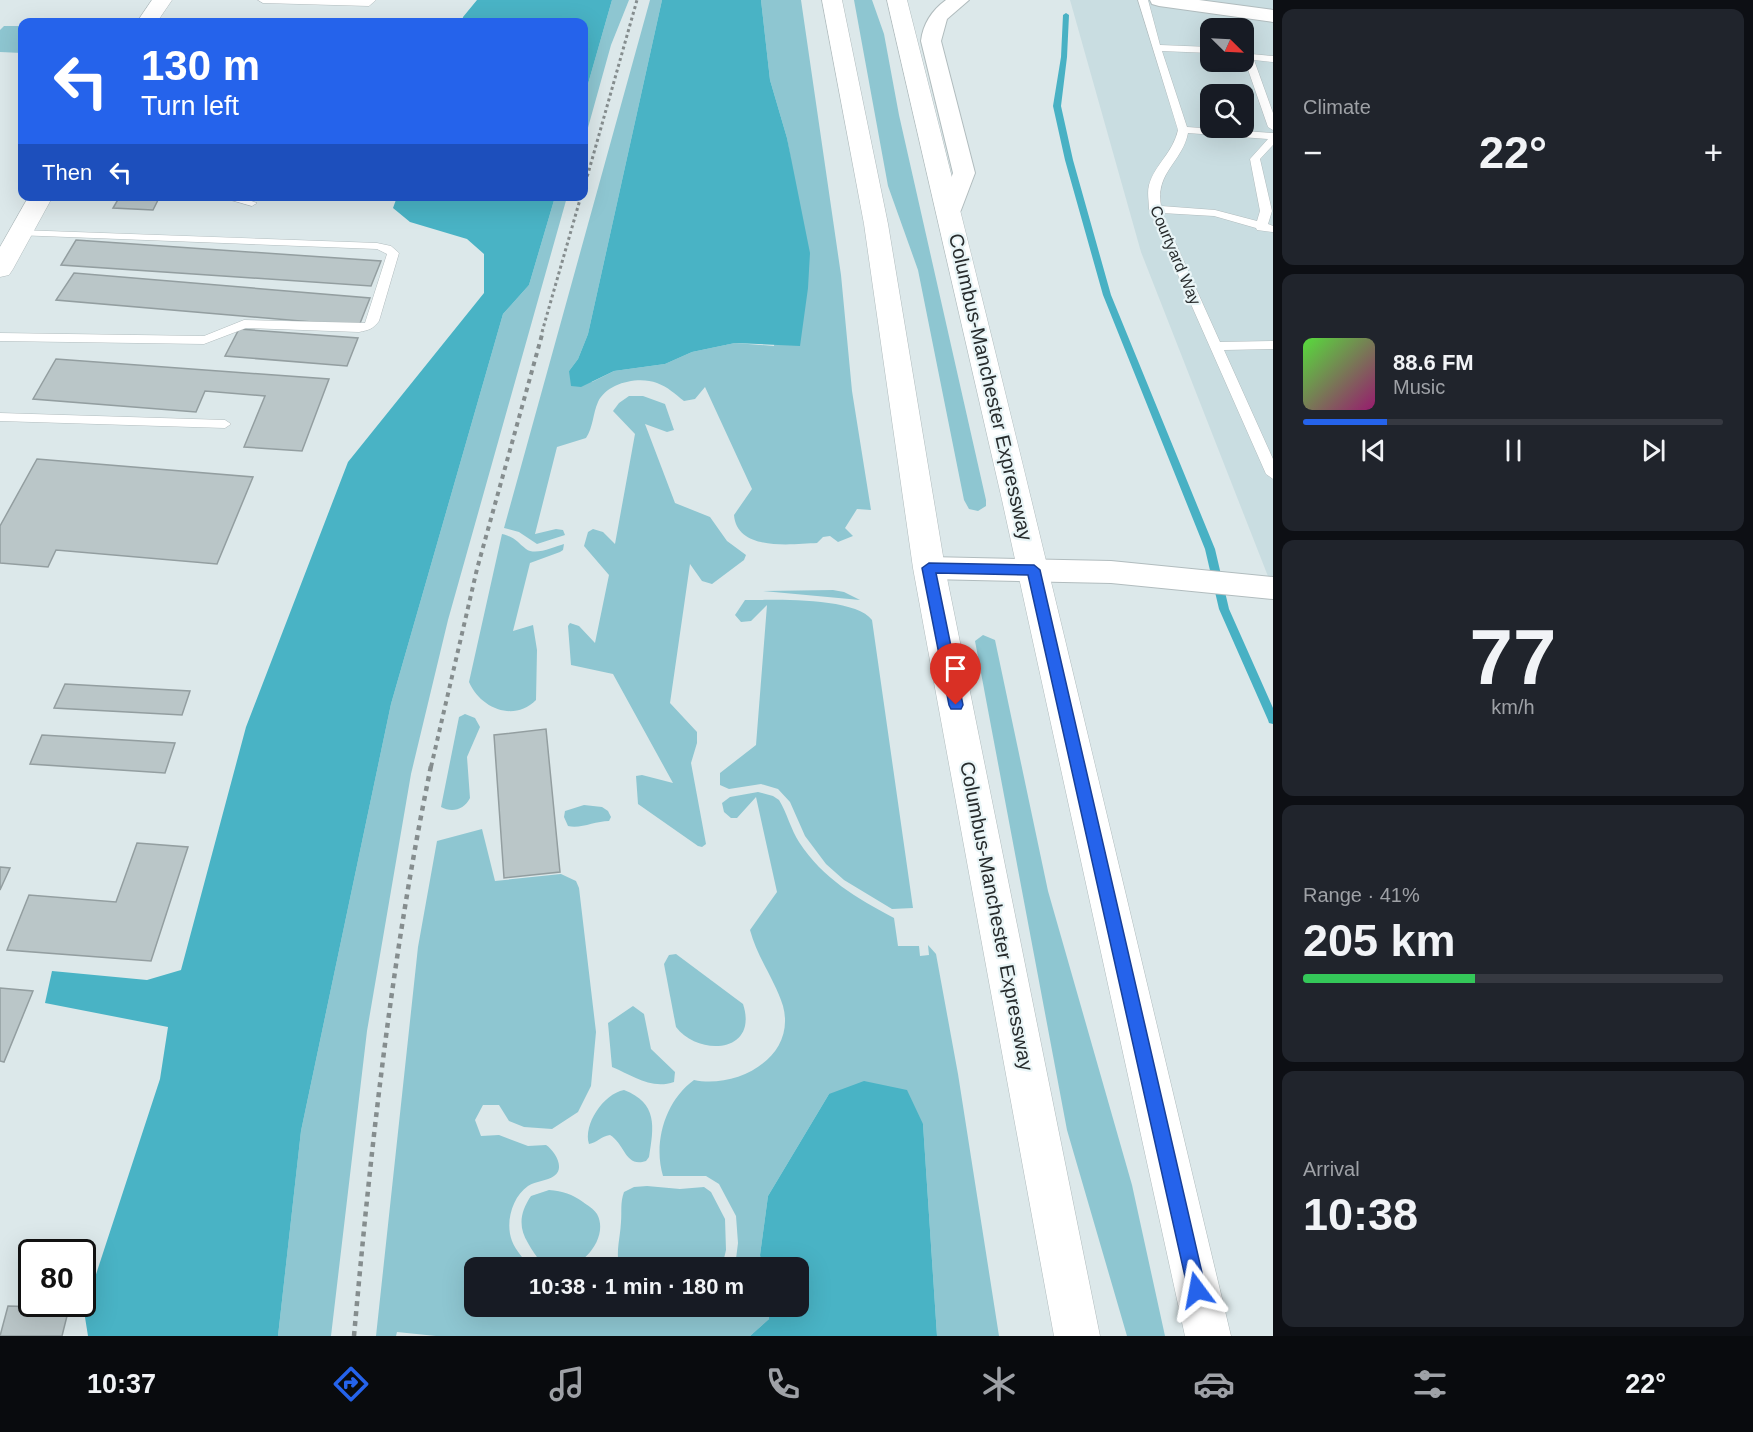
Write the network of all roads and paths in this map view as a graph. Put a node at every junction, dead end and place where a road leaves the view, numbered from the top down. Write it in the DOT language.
graph roads {
  1 [pos="162,0"];
  2 [pos="263,0"];
  3 [pos="371,0"];
  4 [pos="637,0"];
  5 [pos="832,0"];
  6 [pos="897,0"];
  7 [pos="960,0"];
  8 [pos="1143,0"];
  9 [pos="1159,0"];
  10 [pos="1273,16"];
  11 [pos="150,18"];
  12 [pos="1157,48"];
  13 [pos="1200,50"];
  14 [pos="1254,56"];
  15 [pos="1273,59"];
  16 [pos="1252,72"];
  17 [pos="1273,127"];
  18 [pos="1183,130"];
  19 [pos="1273,138"];
  20 [pos="588,174"];
  21 [pos="38,201"];
  22 [pos="243,201"];
  23 [pos="580,201"];
  24 [pos="252,203"];
  25 [pos="1155,209"];
  26 [pos="950,210"];
  27 [pos="1261,228"];
  28 [pos="1273,229"];
  29 [pos="20,232"];
  30 [pos="0,269"];
  31 [pos="0,337"];
  32 [pos="1273,345"];
  33 [pos="1215,346"];
  34 [pos="0,417"];
  35 [pos="225,424"];
  36 [pos="1273,474"];
  37 [pos="929,568"];
  38 [pos="1034,570"];
  39 [pos="1273,588"];
  40 [pos="354,1336"];
  41 [pos="1077,1336"];
  42 [pos="1208,1336"];
  1 -- 11 [label="main road"];
  2 -- 3 [label="lane"];
  4 -- 20 [label="path"];
  5 -- 37 [label="main road, Columbus-Manchester Expressway"];
  6 -- 26 [label="main road, Columbus-Manchester Expressway"];
  7 -- 26 [label="street"];
  8 -- 12 [label="lane"];
  9 -- 10 [label="street"];
  12 -- 13 [label="lane"];
  12 -- 18 [label="lane"];
  14 -- 15 [label="lane"];
  16 -- 17 [label="lane"];
  18 -- 19 [label="lane"];
  18 -- 25 [label="lane, Courtyard Way"];
  19 -- 27 [label="lane"];
  21 -- 29 [label="main road"];
  22 -- 24 [label="lane"];
  23 -- 40 [label="path"];
  25 -- 27 [label="lane"];
  25 -- 33 [label="lane, Courtyard Way"];
  26 -- 38 [label="main road, Columbus-Manchester Expressway"];
  27 -- 28 [label="lane"];
  29 -- 30 [label="main road"];
  29 -- 31 [label="lane"];
  32 -- 33 [label="lane"];
  33 -- 36 [label="lane, Courtyard Way"];
  34 -- 35 [label="lane"];
  37 -- 38 [label="street"];
  37 -- 41 [label="main road, Columbus-Manchester Expressway"];
  38 -- 39 [label="street"];
  38 -- 42 [label="main road, Columbus-Manchester Expressway"];
}
